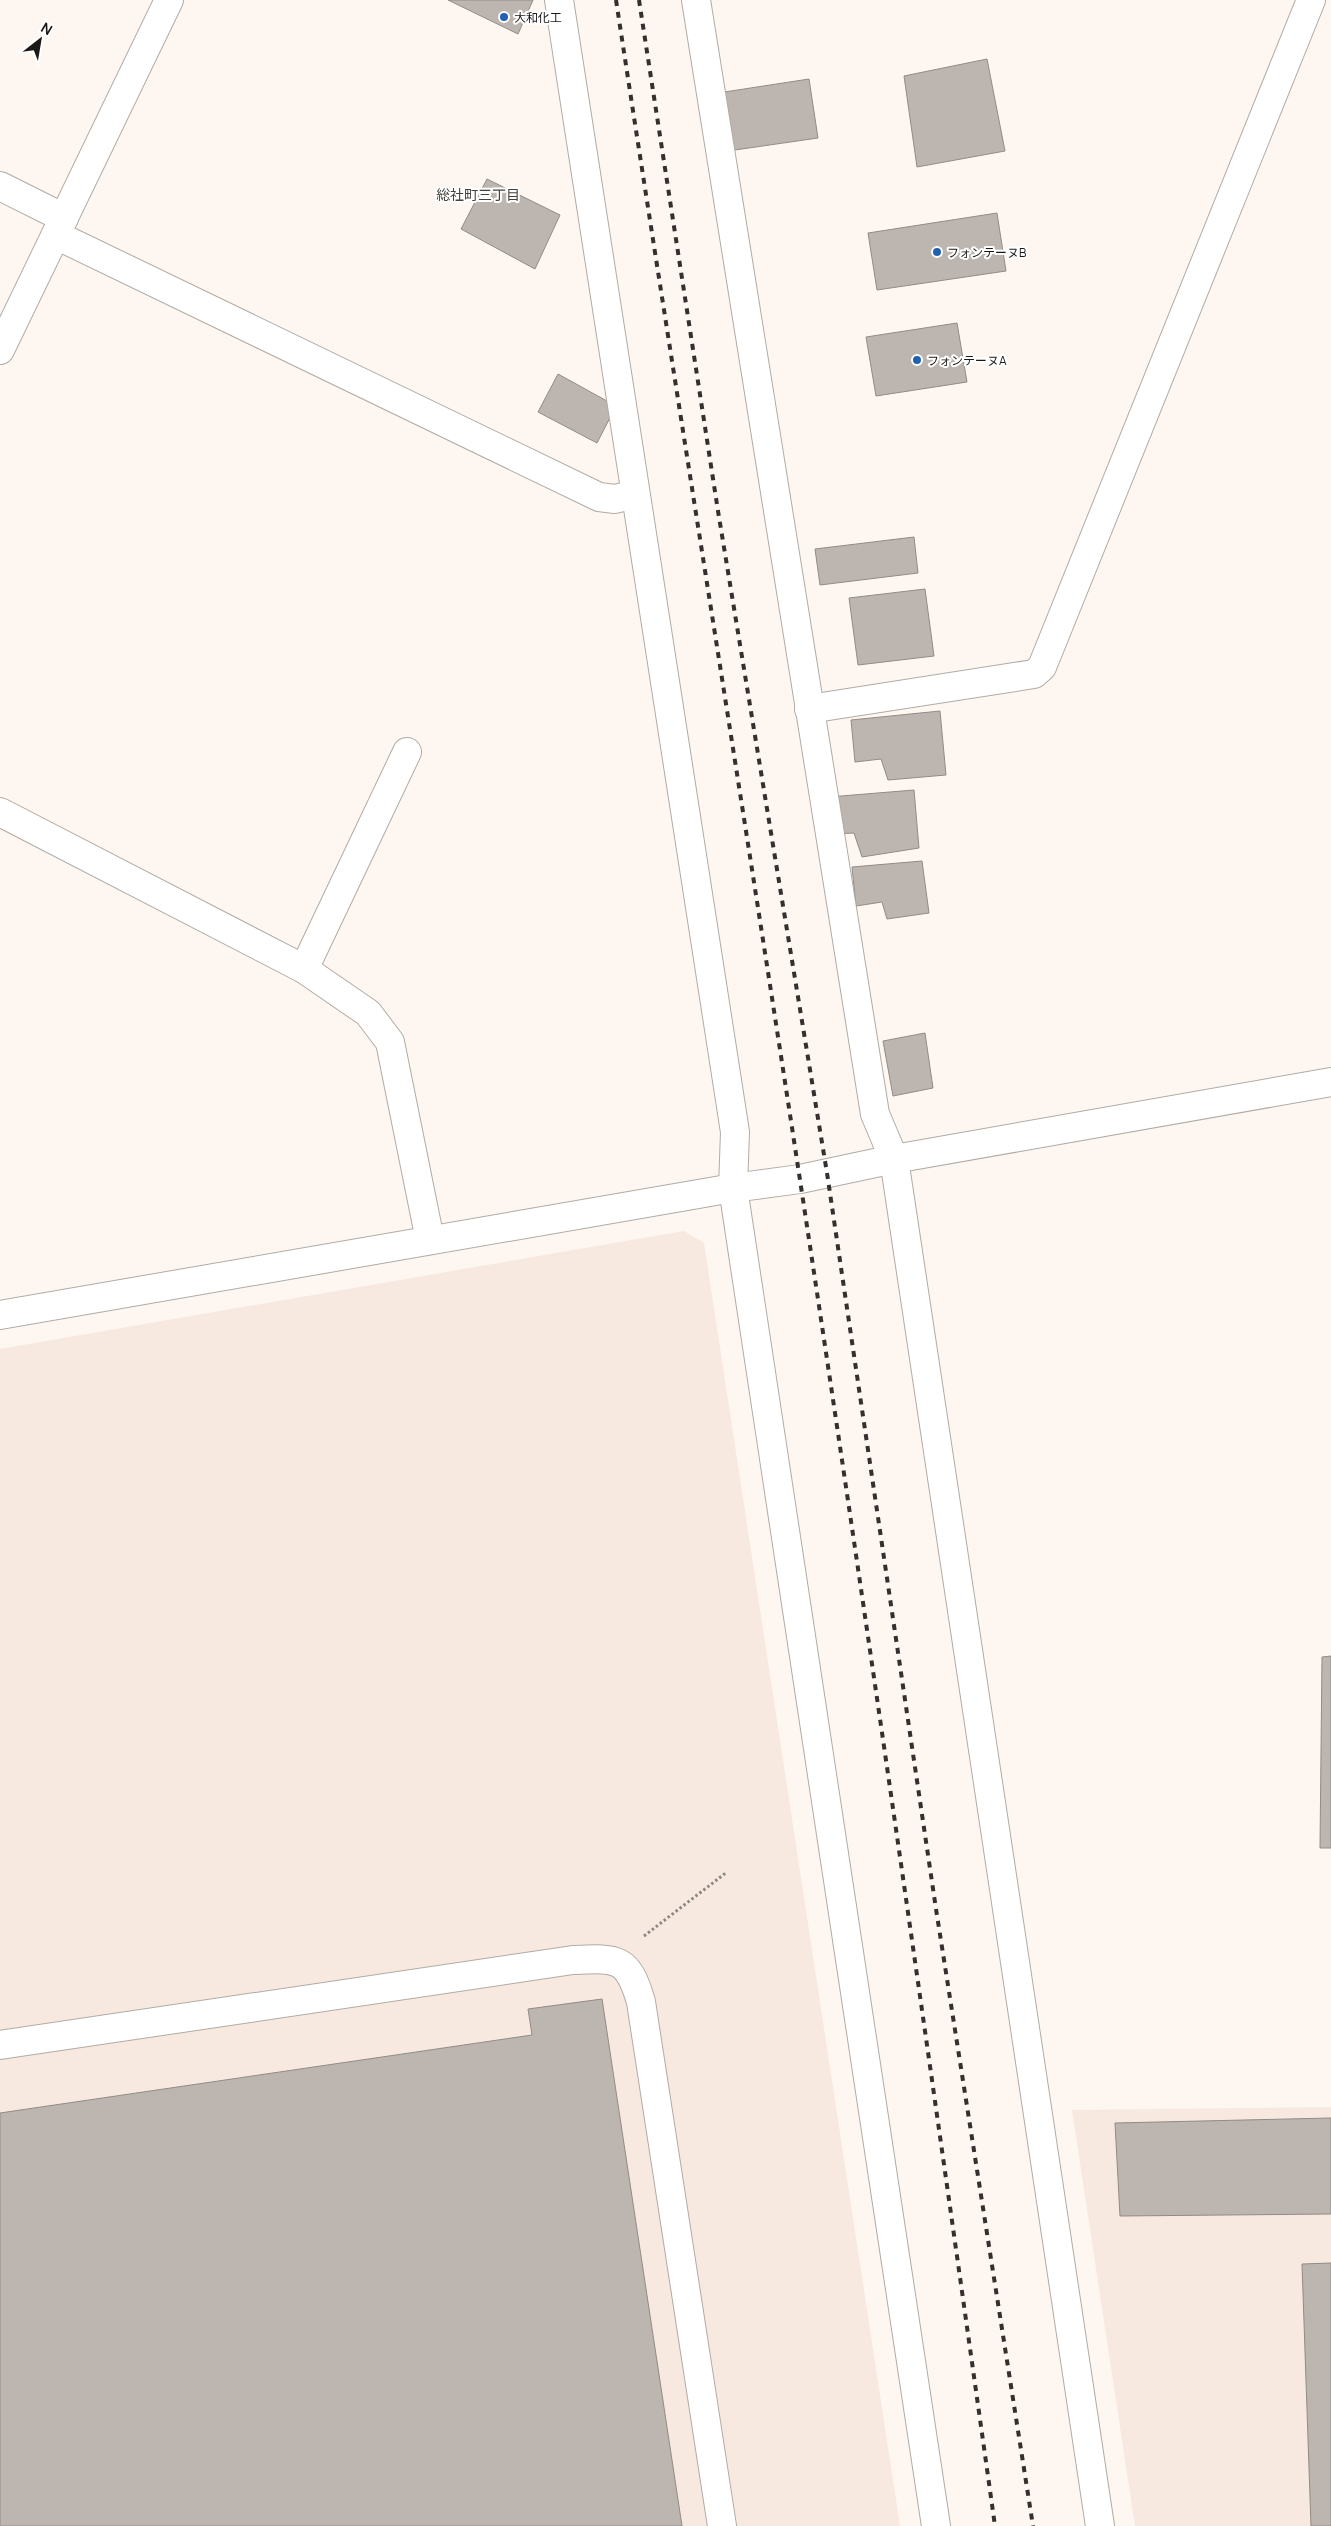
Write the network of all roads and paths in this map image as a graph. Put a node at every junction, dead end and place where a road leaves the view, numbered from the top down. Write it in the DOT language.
graph roads {
  1 [pos="169,0"];
  2 [pos="559,0"];
  3 [pos="696,0"];
  4 [pos="1311,0"];
  5 [pos="0,186"];
  6 [pos="60,226"];
  7 [pos="0,350"];
  8 [pos="635,494"];
  9 [pos="809,710"];
  10 [pos="407,752"];
  11 [pos="0,812"];
  12 [pos="304,969"];
  13 [pos="1331,1082"];
  14 [pos="894,1159"];
  15 [pos="733,1188"];
  16 [pos="430,1240"];
  17 [pos="0,1314"];
  18 [pos="727,1872"];
  19 [pos="625,1966"];
  20 [pos="0,2045"];
  21 [pos="722,2526"];
  22 [pos="936,2526"];
  23 [pos="1100,2526"];
  1 -- 6 [label="street"];
  2 -- 8 [label="street"];
  3 -- 9 [label="street"];
  4 -- 9 [label="street"];
  5 -- 6 [label="street"];
  6 -- 7 [label="street"];
  6 -- 8 [label="street"];
  8 -- 15 [label="street"];
  9 -- 14 [label="street"];
  10 -- 12 [label="street"];
  11 -- 12 [label="street"];
  12 -- 16 [label="street"];
  13 -- 14 [label="street"];
  14 -- 15 [label="street"];
  14 -- 23 [label="street"];
  15 -- 16 [label="street"];
  15 -- 22 [label="street"];
  16 -- 17 [label="street"];
  18 -- 19 [label="path"];
  19 -- 20 [label="street"];
  19 -- 21 [label="street"];
}
